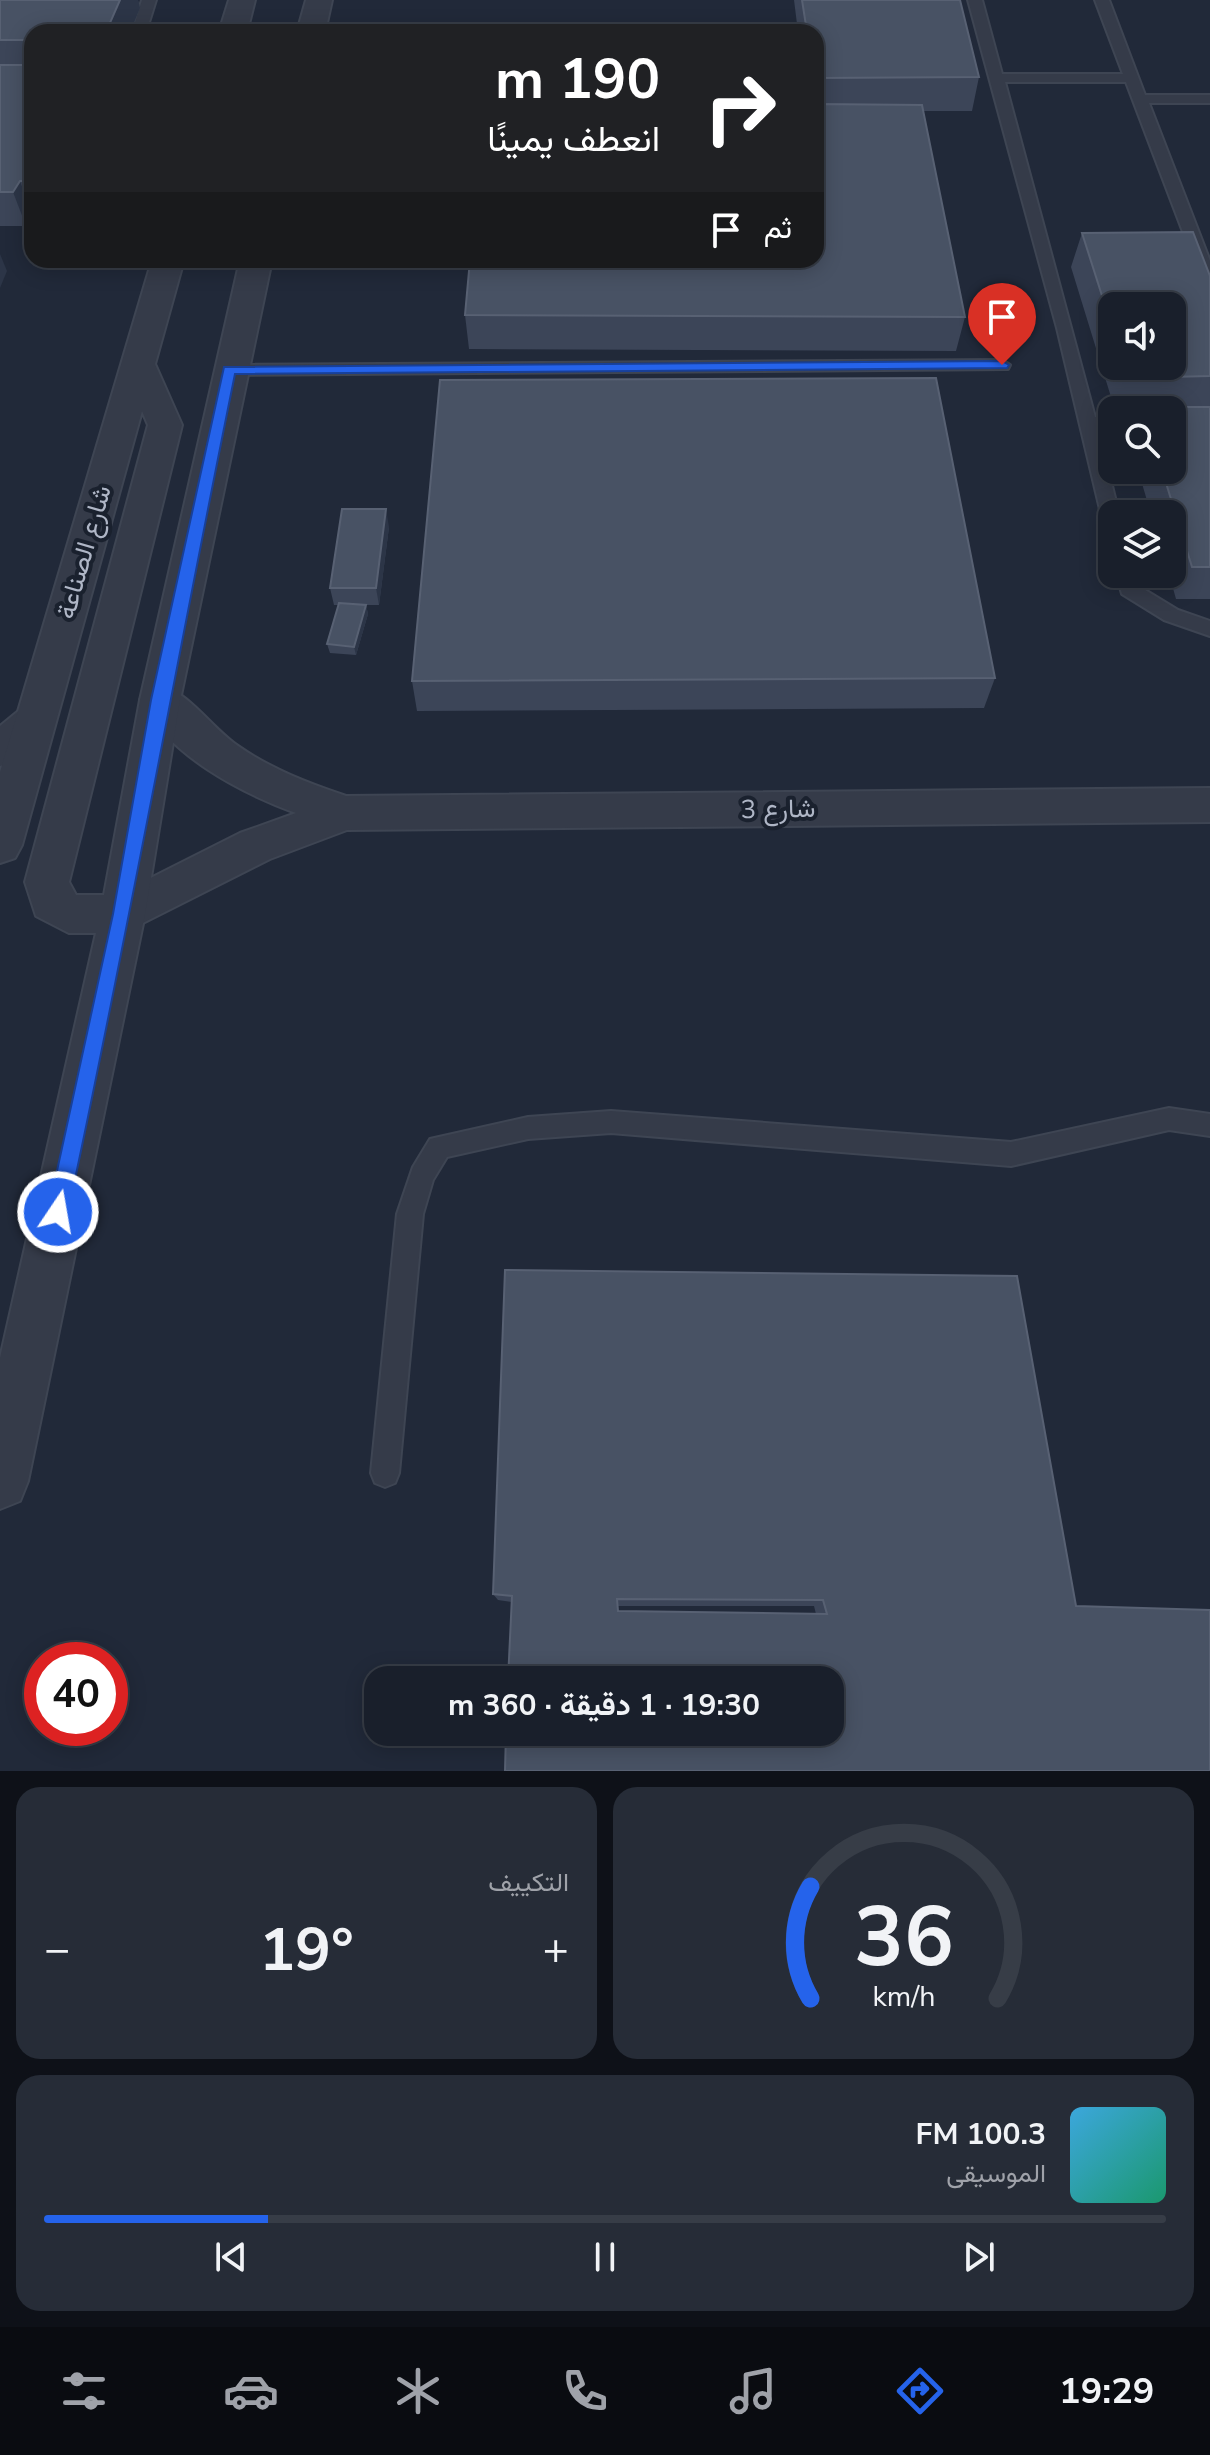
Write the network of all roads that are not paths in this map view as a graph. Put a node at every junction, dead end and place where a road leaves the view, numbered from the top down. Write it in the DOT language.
graph roads {
  1 [pos="149,0"];
  2 [pos="242,0"];
  3 [pos="319,0"];
  4 [pos="975,0"];
  5 [pos="1102,0"];
  6 [pos="142,24"];
  7 [pos="235,24"];
  8 [pos="313,24"];
  9 [pos="998,78"];
  10 [pos="1132,78"];
  11 [pos="1141,99"];
  12 [pos="1210,99"];
  13 [pos="166,268"];
  14 [pos="254,268"];
  15 [pos="1210,282"];
  16 [pos="138,363"];
  17 [pos="1002,365"];
  18 [pos="229,370"];
  19 [pos="1087,423"];
  20 [pos="1098,423"];
  21 [pos="1106,500"];
  22 [pos="1129,588"];
  23 [pos="1210,629"];
  24 [pos="160,700"];
  25 [pos="36,719"];
  26 [pos="0,750"];
  27 [pos="1210,805"];
  28 [pos="346,813"];
  29 [pos="0,845"];
  30 [pos="123,914"];
  31 [pos="1210,1125"];
  32 [pos="385,1473"];
  33 [pos="0,1481"];
  1 -- 6 [label="lane"];
  2 -- 7 [label="street"];
  3 -- 8 [label="street"];
  4 -- 9 [label="lane"];
  5 -- 10 [label="lane"];
  9 -- 10 [label="lane"];
  9 -- 19 [label="lane"];
  10 -- 11 [label="lane"];
  11 -- 12 [label="lane"];
  11 -- 15 [label="lane"];
  13 -- 16 [label="street, شارع الصناعة"];
  14 -- 18 [label="street"];
  16 -- 25 [label="street, شارع الصناعة"];
  16 -- 30 [label="street"];
  17 -- 18 [label="lane"];
  18 -- 24 [label="street"];
  19 -- 20 [label="lane"];
  19 -- 21 [label="lane"];
  22 -- 23 [label="lane"];
  24 -- 28 [label="street, شارع 3"];
  24 -- 30 [label="street"];
  25 -- 26 [label="street"];
  25 -- 29 [label="street, شارع الصناعة"];
  27 -- 28 [label="street, شارع 3"];
  28 -- 30 [label="street, شارع 3"];
  30 -- 33 [label="street"];
  31 -- 32 [label="lane"];
}
